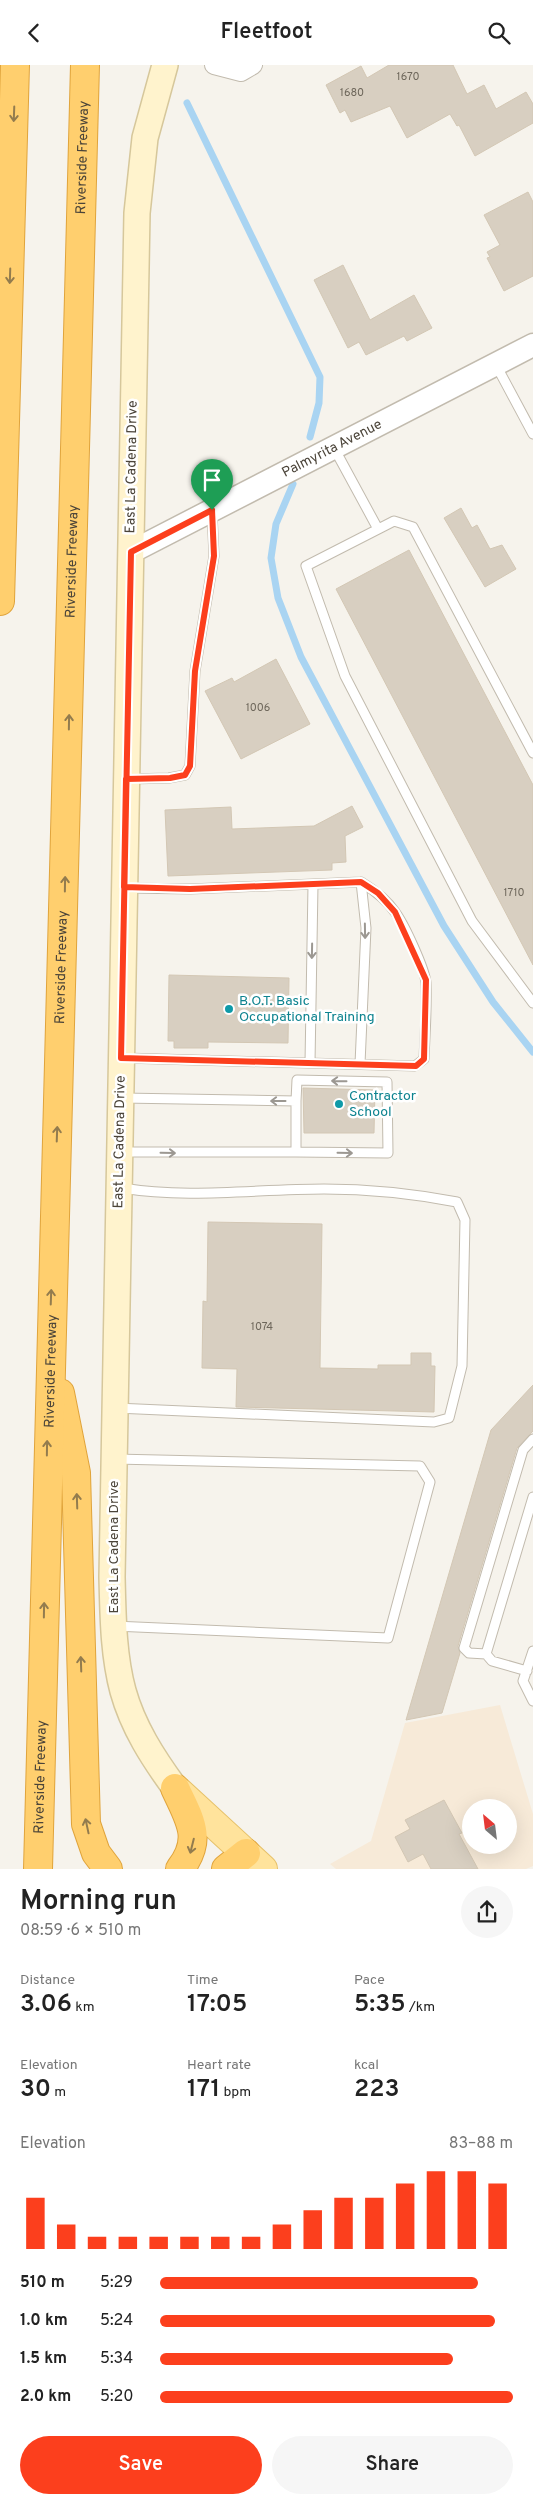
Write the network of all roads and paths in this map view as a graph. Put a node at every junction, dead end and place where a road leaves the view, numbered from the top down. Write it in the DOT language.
graph roads {
  1 [pos="15,65"];
  2 [pos="85,65"];
  3 [pos="165,65"];
  4 [pos="214,65"];
  5 [pos="253,65"];
  6 [pos="533,345"];
  7 [pos="496,365"];
  8 [pos="533,434"];
  9 [pos="334,448"];
  10 [pos="212,510"];
  11 [pos="378,529"];
  12 [pos="131,552"];
  13 [pos="0,601"];
  14 [pos="533,753"];
  15 [pos="126,779"];
  16 [pos="361,882"];
  17 [pos="313,885"];
  18 [pos="124,887"];
  19 [pos="533,1003"];
  20 [pos="121,1058"];
  21 [pos="310,1063"];
  22 [pos="360,1064"];
  23 [pos="120,1098"];
  24 [pos="296,1101"];
  25 [pos="120,1152"];
  26 [pos="296,1152"];
  27 [pos="119,1188"];
  28 [pos="50,1345"];
  29 [pos="115,1408"];
  30 [pos="533,1439"];
  31 [pos="114,1459"];
  32 [pos="533,1497"];
  33 [pos="114,1626"];
  34 [pos="533,1651"];
  35 [pos="486,1654"];
  36 [pos="527,1671"];
  37 [pos="533,1701"];
  38 [pos="174,1788"];
  39 [pos="245,1864"];
  40 [pos="38,1869"];
  41 [pos="108,1869"];
  42 [pos="180,1869"];
  1 -- 13 [label="highway, one-way"];
  28 -- 2 [label="highway, Riverside Freeway, one-way"];
  3 -- 12 [label="main road, East La Cadena Drive"];
  4 -- 5 [label="street"];
  6 -- 7 [label="street, Palmyrita Avenue"];
  7 -- 8 [label="lane"];
  7 -- 9 [label="street, Palmyrita Avenue"];
  9 -- 10 [label="street, Palmyrita Avenue"];
  9 -- 11 [label="lane"];
  10 -- 12 [label="street, Palmyrita Avenue"];
  10 -- 15 [label="lane"];
  11 -- 14 [label="lane"];
  11 -- 19 [label="lane"];
  12 -- 15 [label="main road, East La Cadena Drive"];
  15 -- 18 [label="main road, East La Cadena Drive"];
  16 -- 17 [label="lane"];
  16 -- 22 [label="lane, one-way"];
  16 -- 22 [label="lane"];
  17 -- 18 [label="lane"];
  17 -- 21 [label="lane, one-way"];
  18 -- 20 [label="main road, East La Cadena Drive"];
  20 -- 21 [label="lane"];
  20 -- 23 [label="main road, East La Cadena Drive"];
  21 -- 22 [label="lane"];
  24 -- 23 [label="lane, one-way"];
  23 -- 25 [label="main road, East La Cadena Drive"];
  24 -- 26 [label="lane"];
  26 -- 24 [label="lane, one-way"];
  25 -- 26 [label="lane, one-way"];
  25 -- 27 [label="main road, East La Cadena Drive"];
  27 -- 29 [label="main road, East La Cadena Drive"];
  27 -- 29 [label="lane"];
  40 -- 28 [label="highway, Riverside Freeway, one-way"];
  41 -- 28 [label="highway, one-way"];
  29 -- 31 [label="main road, East La Cadena Drive"];
  30 -- 35 [label="lane"];
  31 -- 33 [label="main road, East La Cadena Drive"];
  31 -- 33 [label="lane"];
  32 -- 35 [label="lane"];
  33 -- 38 [label="main road, East La Cadena Drive"];
  34 -- 36 [label="lane"];
  35 -- 36 [label="lane"];
  36 -- 37 [label="lane"];
  38 -- 39 [label="main road, East La Cadena Drive"];
  38 -- 42 [label="highway, one-way"];
}
